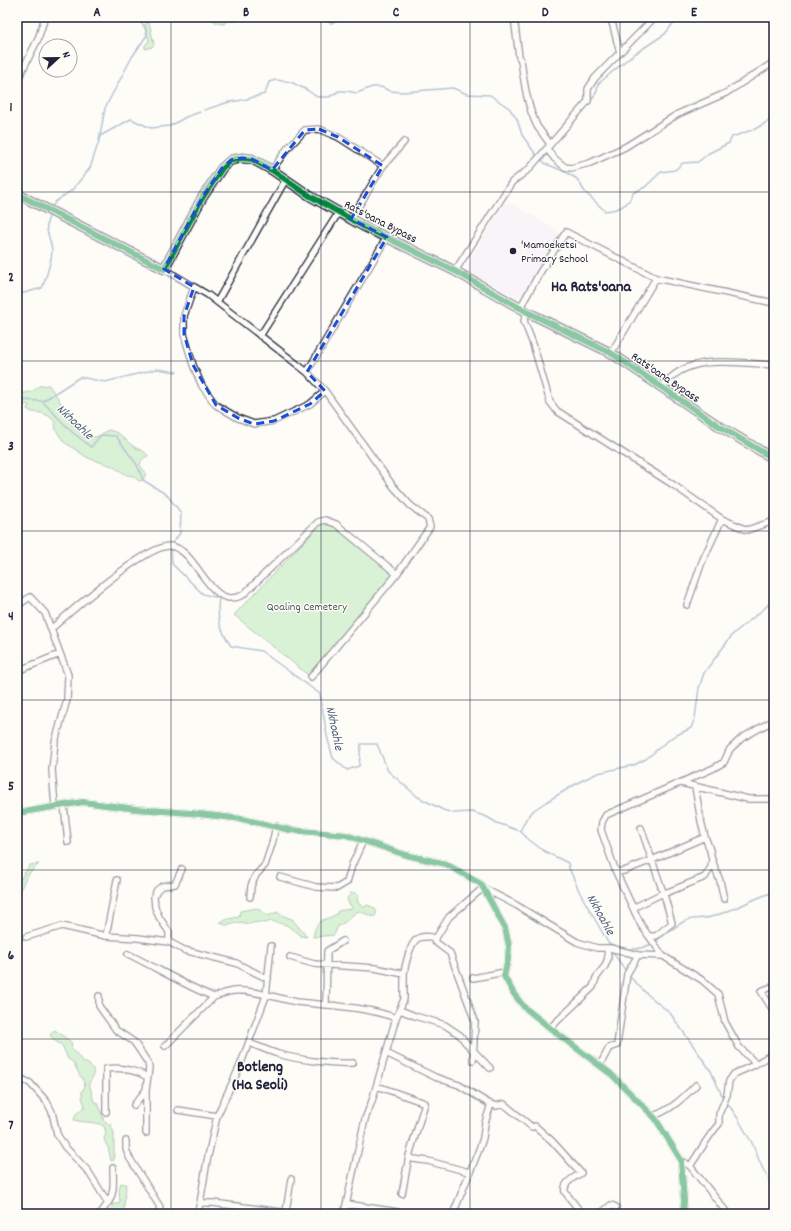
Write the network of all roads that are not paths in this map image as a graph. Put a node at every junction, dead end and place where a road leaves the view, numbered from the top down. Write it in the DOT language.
graph roads {
  1 [pos="45,17"];
  2 [pos="514,17"];
  3 [pos="610,17"];
  4 [pos="655,17"];
  5 [pos="620,52"];
  6 [pos="774,62"];
  7 [pos="17,81"];
  8 [pos="404,142"];
  9 [pos="549,146"];
  10 [pos="383,166"];
  11 [pos="272,170"];
  12 [pos="286,179"];
  13 [pos="17,193"];
  14 [pos="339,212"];
  15 [pos="351,219"];
  16 [pos="387,237"];
  17 [pos="164,270"];
  18 [pos="455,271"];
  19 [pos="656,278"];
  20 [pos="194,287"];
  21 [pos="217,302"];
  22 [pos="774,303"];
  23 [pos="524,310"];
  24 [pos="260,336"];
  25 [pos="611,353"];
  26 [pos="774,366"];
  27 [pos="307,372"];
  28 [pos="662,387"];
  29 [pos="325,392"];
  30 [pos="774,459"];
  31 [pos="722,519"];
  32 [pos="774,521"];
  33 [pos="397,574"];
  34 [pos="687,605"];
  35 [pos="17,606"];
  36 [pos="51,629"];
  37 [pos="60,654"];
  38 [pos="17,671"];
  39 [pos="311,677"];
  40 [pos="774,720"];
  41 [pos="681,783"];
  42 [pos="695,787"];
  43 [pos="774,799"];
  44 [pos="64,805"];
  45 [pos="55,806"];
  46 [pos="17,813"];
  47 [pos="276,826"];
  48 [pos="641,828"];
  49 [pos="705,837"];
  50 [pos="363,841"];
  51 [pos="68,842"];
  52 [pos="652,860"];
  53 [pos="712,860"];
  54 [pos="182,869"];
  55 [pos="616,872"];
  56 [pos="280,877"];
  57 [pos="117,880"];
  58 [pos="483,888"];
  59 [pos="663,893"];
  60 [pos="250,898"];
  61 [pos="724,899"];
  62 [pos="633,908"];
  63 [pos="106,936"];
  64 [pos="649,936"];
  65 [pos="26,937"];
  66 [pos="436,938"];
  67 [pos="169,942"];
  68 [pos="343,942"];
  69 [pos="271,946"];
  70 [pos="607,948"];
  71 [pos="128,954"];
  72 [pos="638,955"];
  73 [pos="663,956"];
  74 [pos="290,957"];
  75 [pos="326,966"];
  76 [pos="505,972"];
  77 [pos="404,974"];
  78 [pos="473,978"];
  79 [pos="268,979"];
  80 [pos="774,986"];
  81 [pos="99,996"];
  82 [pos="266,996"];
  83 [pos="214,997"];
  84 [pos="326,1004"];
  85 [pos="400,1010"];
  86 [pos="774,1012"];
  87 [pos="396,1018"];
  88 [pos="550,1028"];
  89 [pos="249,1043"];
  90 [pos="165,1046"];
  91 [pos="474,1051"];
  92 [pos="386,1053"];
  93 [pos="774,1053"];
  94 [pos="473,1060"];
  95 [pos="353,1063"];
  96 [pos="756,1064"];
  97 [pos="600,1065"];
  98 [pos="490,1068"];
  99 [pos="17,1077"];
  100 [pos="147,1077"];
  101 [pos="696,1085"];
  102 [pos="377,1086"];
  103 [pos="146,1090"];
  104 [pos="491,1104"];
  105 [pos="134,1105"];
  106 [pos="178,1110"];
  107 [pos="106,1112"];
  108 [pos="217,1116"];
  109 [pos="653,1116"];
  110 [pos="146,1133"];
  111 [pos="126,1141"];
  112 [pos="409,1156"];
  113 [pos="681,1160"];
  114 [pos="690,1166"];
  115 [pos="113,1168"];
  116 [pos="469,1172"];
  117 [pos="291,1179"];
  118 [pos="402,1194"];
  119 [pos="108,1203"];
  120 [pos="200,1203"];
  121 [pos="346,1204"];
  122 [pos="616,1207"];
  123 [pos="286,1212"];
  124 [pos="398,1212"];
  125 [pos="100,1214"];
  126 [pos="158,1214"];
  127 [pos="198,1214"];
  128 [pos="297,1214"];
  129 [pos="344,1214"];
  130 [pos="453,1214"];
  131 [pos="582,1214"];
  132 [pos="600,1214"];
  133 [pos="684,1214"];
  134 [pos="728,1214"];
  1 -- 7 [label="street"];
  2 -- 9 [label="street"];
  3 -- 5 [label="street"];
  4 -- 5 [label="street"];
  5 -- 9 [label="street"];
  6 -- 9 [label="street"];
  8 -- 10 [label="street"];
  9 -- 18 [label="street"];
  10 -- 11 [label="street"];
  10 -- 15 [label="street"];
  11 -- 12 [label="street, Rats'oana Bypass"];
  11 -- 17 [label="street, Rats'oana Bypass"];
  12 -- 14 [label="street, Rats'oana Bypass"];
  12 -- 21 [label="street"];
  13 -- 17 [label="street"];
  14 -- 15 [label="street, Rats'oana Bypass"];
  14 -- 24 [label="street"];
  15 -- 16 [label="street, Rats'oana Bypass"];
  16 -- 18 [label="street, Rats'oana Bypass"];
  16 -- 27 [label="street"];
  17 -- 20 [label="street"];
  18 -- 23 [label="street, Rats'oana Bypass"];
  19 -- 22 [label="street"];
  19 -- 23 [label="street"];
  19 -- 25 [label="street"];
  20 -- 21 [label="street"];
  20 -- 29 [label="street"];
  21 -- 24 [label="street"];
  23 -- 25 [label="street, Rats'oana Bypass"];
  23 -- 31 [label="street"];
  24 -- 27 [label="street"];
  25 -- 28 [label="street, Rats'oana Bypass"];
  26 -- 28 [label="street"];
  27 -- 29 [label="street"];
  28 -- 30 [label="street, Rats'oana Bypass"];
  29 -- 33 [label="street"];
  31 -- 32 [label="street"];
  31 -- 34 [label="street"];
  33 -- 36 [label="street"];
  33 -- 39 [label="street"];
  35 -- 36 [label="street"];
  36 -- 37 [label="street"];
  37 -- 38 [label="street"];
  37 -- 45 [label="street"];
  40 -- 41 [label="street"];
  41 -- 42 [label="street"];
  41 -- 55 [label="street"];
  42 -- 43 [label="street"];
  42 -- 49 [label="street"];
  44 -- 45 [label="street"];
  44 -- 47 [label="street"];
  44 -- 51 [label="street"];
  45 -- 46 [label="street"];
  47 -- 50 [label="street"];
  47 -- 60 [label="street"];
  48 -- 52 [label="street"];
  49 -- 52 [label="street"];
  49 -- 53 [label="street"];
  50 -- 56 [label="street"];
  50 -- 58 [label="street"];
  52 -- 55 [label="street"];
  52 -- 59 [label="street"];
  53 -- 59 [label="street"];
  53 -- 61 [label="street"];
  54 -- 67 [label="street"];
  55 -- 62 [label="street"];
  57 -- 63 [label="street"];
  58 -- 66 [label="street"];
  58 -- 70 [label="street"];
  58 -- 76 [label="street"];
  59 -- 62 [label="street"];
  59 -- 64 [label="street"];
  62 -- 64 [label="street"];
  63 -- 65 [label="street"];
  63 -- 67 [label="street"];
  64 -- 73 [label="street"];
  66 -- 77 [label="street"];
  66 -- 91 [label="street"];
  67 -- 79 [label="street"];
  68 -- 75 [label="street"];
  69 -- 79 [label="street"];
  70 -- 72 [label="street"];
  70 -- 88 [label="street"];
  71 -- 83 [label="street"];
  72 -- 73 [label="street"];
  72 -- 97 [label="street"];
  73 -- 96 [label="street"];
  74 -- 75 [label="street"];
  75 -- 77 [label="street"];
  75 -- 84 [label="street"];
  76 -- 78 [label="street"];
  76 -- 88 [label="street"];
  77 -- 85 [label="street"];
  79 -- 82 [label="street"];
  80 -- 86 [label="street"];
  81 -- 100 [label="street"];
  82 -- 83 [label="street"];
  82 -- 84 [label="street"];
  82 -- 89 [label="street"];
  83 -- 90 [label="street"];
  84 -- 87 [label="street"];
  85 -- 87 [label="street"];
  85 -- 91 [label="street"];
  87 -- 92 [label="street"];
  88 -- 97 [label="street"];
  89 -- 95 [label="street"];
  89 -- 108 [label="street"];
  91 -- 94 [label="street"];
  91 -- 98 [label="street"];
  92 -- 102 [label="street"];
  92 -- 104 [label="street"];
  93 -- 96 [label="street"];
  96 -- 114 [label="street"];
  97 -- 109 [label="street"];
  99 -- 119 [label="street"];
  100 -- 103 [label="street"];
  100 -- 107 [label="street"];
  101 -- 109 [label="street"];
  102 -- 112 [label="street"];
  102 -- 121 [label="street"];
  103 -- 105 [label="street"];
  103 -- 110 [label="street"];
  104 -- 116 [label="street"];
  104 -- 131 [label="street"];
  106 -- 108 [label="street"];
  108 -- 120 [label="street"];
  109 -- 113 [label="street"];
  111 -- 126 [label="street"];
  112 -- 116 [label="street"];
  112 -- 118 [label="street"];
  113 -- 114 [label="street"];
  113 -- 133 [label="street"];
  114 -- 134 [label="street"];
  115 -- 119 [label="street"];
  116 -- 130 [label="street"];
  117 -- 123 [label="street"];
  119 -- 125 [label="street"];
  120 -- 123 [label="street"];
  120 -- 127 [label="street"];
  121 -- 124 [label="street"];
  121 -- 129 [label="street"];
  122 -- 132 [label="street"];
  123 -- 128 [label="street"];
}
